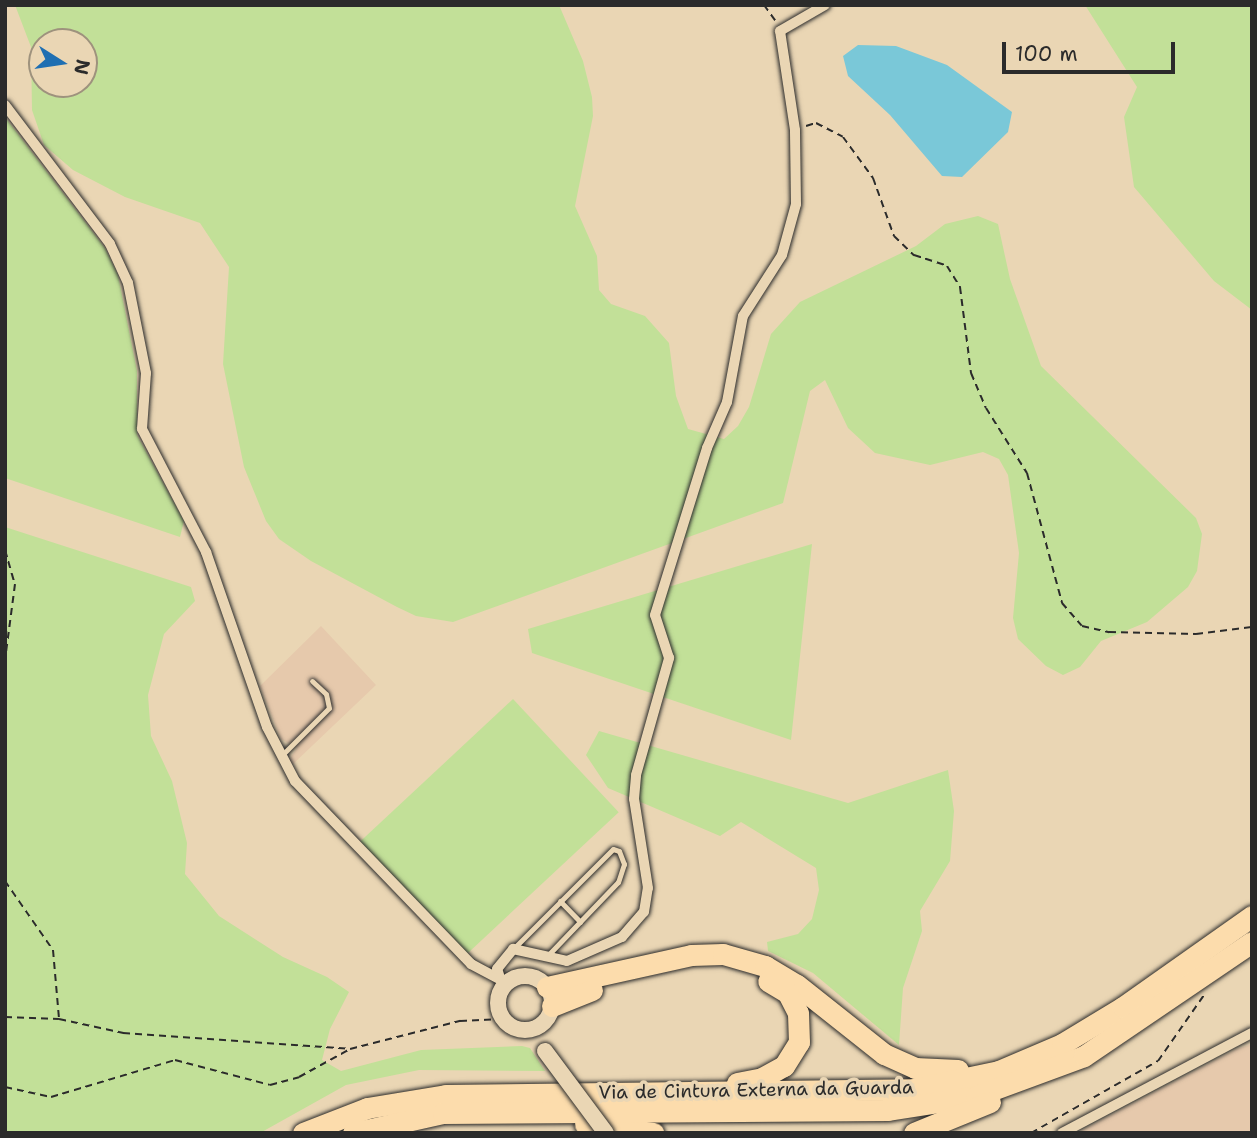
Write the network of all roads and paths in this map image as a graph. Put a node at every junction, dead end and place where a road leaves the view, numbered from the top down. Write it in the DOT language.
graph roads {
  1 [pos="764,5"];
  2 [pos="825,5"];
  3 [pos="780,31"];
  4 [pos="5,104"];
  5 [pos="796,130"];
  6 [pos="5,550"];
  7 [pos="1252,627"];
  8 [pos="5,660"];
  9 [pos="312,681"];
  10 [pos="282,755"];
  11 [pos="5,881"];
  12 [pos="560,901"];
  13 [pos="1252,916"];
  14 [pos="580,922"];
  15 [pos="1252,942"];
  16 [pos="513,949"];
  17 [pos="546,958"];
  18 [pos="500,982"];
  19 [pos="1207,991"];
  20 [pos="549,997"];
  21 [pos="5,1017"];
  22 [pos="59,1019"];
  23 [pos="502,1019"];
  24 [pos="534,1029"];
  25 [pos="1252,1033"];
  26 [pos="1062,1044"];
  27 [pos="350,1049"];
  28 [pos="1084,1056"];
  29 [pos="5,1087"];
  30 [pos="686,1093"];
  31 [pos="443,1113"];
  32 [pos="303,1133"];
  33 [pos="354,1133"];
  34 [pos="606,1133"];
  35 [pos="653,1133"];
  36 [pos="914,1133"];
  37 [pos="1031,1133"];
  38 [pos="1062,1133"];
  1 -- 3 [label="path"];
  2 -- 3 [label="street"];
  3 -- 5 [label="street"];
  4 -- 10 [label="street"];
  5 -- 7 [label="path"];
  5 -- 17 [label="street"];
  6 -- 8 [label="path"];
  9 -- 10 [label="lane"];
  10 -- 18 [label="street"];
  11 -- 22 [label="path"];
  12 -- 14 [label="lane"];
  12 -- 14 [label="lane"];
  12 -- 16 [label="lane"];
  13 -- 26 [label="highway, Via de Cintura Externa da Guarda"];
  14 -- 17 [label="lane"];
  15 -- 28 [label="highway, Via de Cintura Externa da Guarda"];
  16 -- 17 [label="street"];
  16 -- 18 [label="street"];
  18 -- 20 [label="street"];
  18 -- 23 [label="street"];
  19 -- 37 [label="path"];
  20 -- 24 [label="street"];
  20 -- 26 [label="highway"];
  20 -- 30 [label="highway"];
  21 -- 22 [label="path"];
  22 -- 27 [label="path"];
  23 -- 24 [label="street"];
  23 -- 27 [label="path"];
  24 -- 34 [label="street, bridge"];
  25 -- 38 [label="street"];
  26 -- 30 [label="highway, Via de Cintura Externa da Guarda"];
  27 -- 29 [label="path"];
  28 -- 31 [label="highway, Via de Cintura Externa da Guarda"];
  28 -- 36 [label="highway"];
  30 -- 32 [label="highway, Via de Cintura Externa da Guarda"];
  31 -- 33 [label="highway, Via de Cintura Externa da Guarda"];
  31 -- 35 [label="highway"];
}
